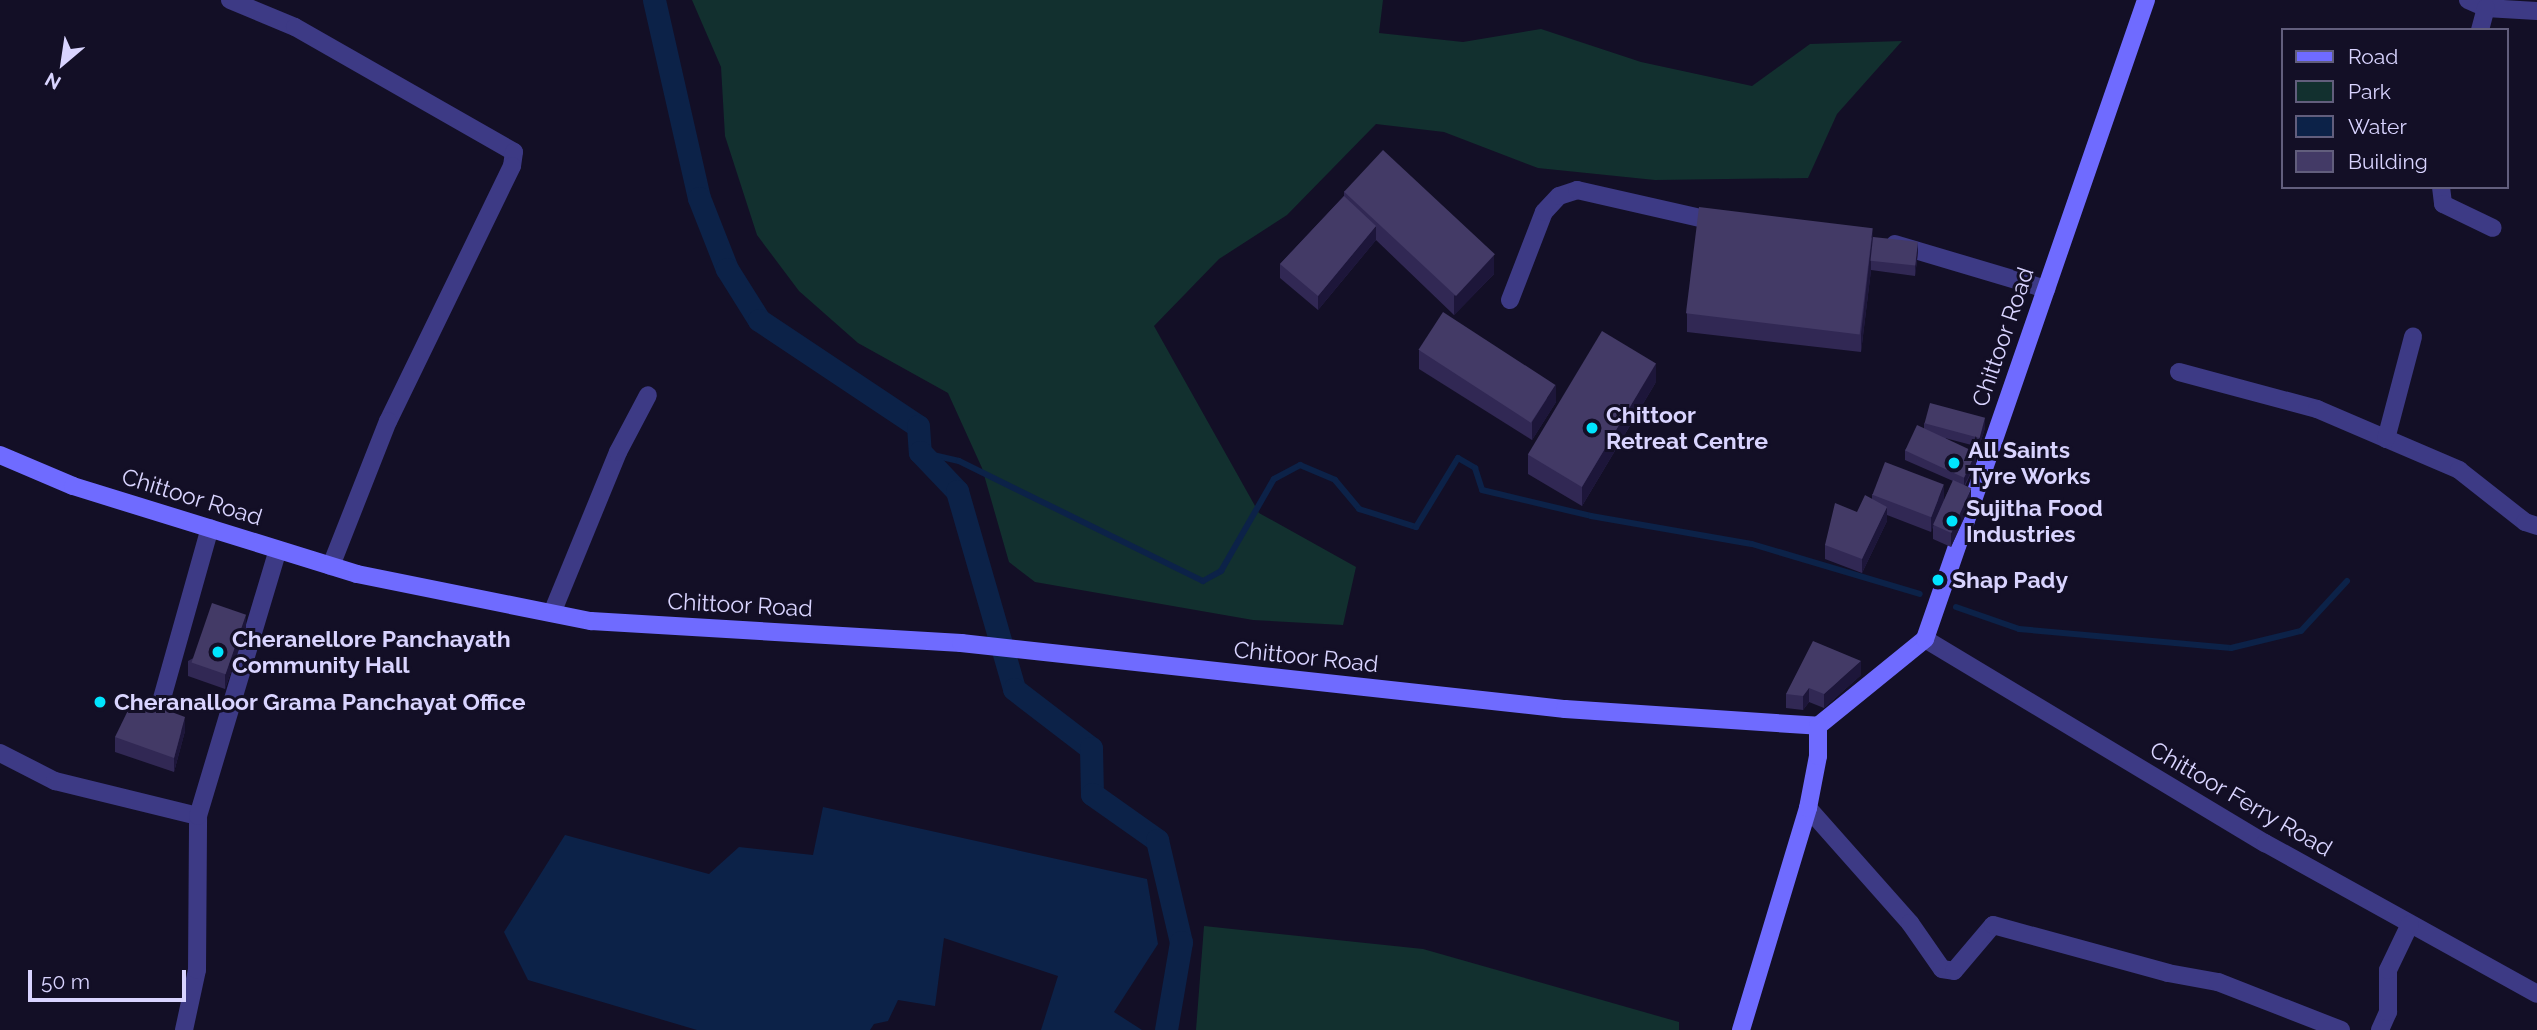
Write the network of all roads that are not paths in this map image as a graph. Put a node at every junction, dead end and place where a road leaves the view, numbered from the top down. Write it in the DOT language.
graph roads {
  1 [pos="230,0"];
  2 [pos="2146,0"];
  3 [pos="2468,0"];
  4 [pos="2486,8"];
  5 [pos="2537,11"];
  6 [pos="2481,28"];
  7 [pos="2441,189"];
  8 [pos="1741,226"];
  9 [pos="2493,228"];
  10 [pos="1881,243"];
  11 [pos="2046,289"];
  12 [pos="1510,300"];
  13 [pos="2413,337"];
  14 [pos="2179,372"];
  15 [pos="648,394"];
  16 [pos="2386,439"];
  17 [pos="0,455"];
  18 [pos="2537,526"];
  19 [pos="210,528"];
  20 [pos="278,550"];
  21 [pos="331,566"];
  22 [pos="552,613"];
  23 [pos="1925,639"];
  24 [pos="159,709"];
  25 [pos="1818,726"];
  26 [pos="0,753"];
  27 [pos="1808,808"];
  28 [pos="198,816"];
  29 [pos="2410,923"];
  30 [pos="2537,994"];
  31 [pos="184,1030"];
  32 [pos="1741,1030"];
  33 [pos="2341,1030"];
  34 [pos="2381,1030"];
  1 -- 21 [label="street"];
  2 -- 11 [label="main road, Chittoor Road"];
  3 -- 4 [label="street"];
  4 -- 5 [label="street"];
  4 -- 6 [label="street"];
  7 -- 9 [label="street"];
  8 -- 12 [label="street"];
  10 -- 11 [label="street"];
  11 -- 23 [label="main road, Chittoor Road"];
  13 -- 16 [label="street"];
  14 -- 16 [label="street"];
  15 -- 22 [label="street"];
  16 -- 18 [label="street"];
  17 -- 19 [label="main road, Chittoor Road"];
  19 -- 20 [label="main road, Chittoor Road"];
  19 -- 24 [label="street"];
  20 -- 21 [label="main road, Chittoor Road"];
  20 -- 28 [label="street"];
  21 -- 22 [label="main road, Chittoor Road"];
  22 -- 25 [label="main road, Chittoor Road"];
  23 -- 25 [label="main road"];
  23 -- 29 [label="street, Chittoor Ferry Road"];
  25 -- 27 [label="main road"];
  26 -- 28 [label="street"];
  27 -- 32 [label="main road"];
  27 -- 33 [label="street"];
  28 -- 31 [label="street"];
  29 -- 30 [label="street, Chittoor Ferry Road"];
  29 -- 34 [label="street"];
}
